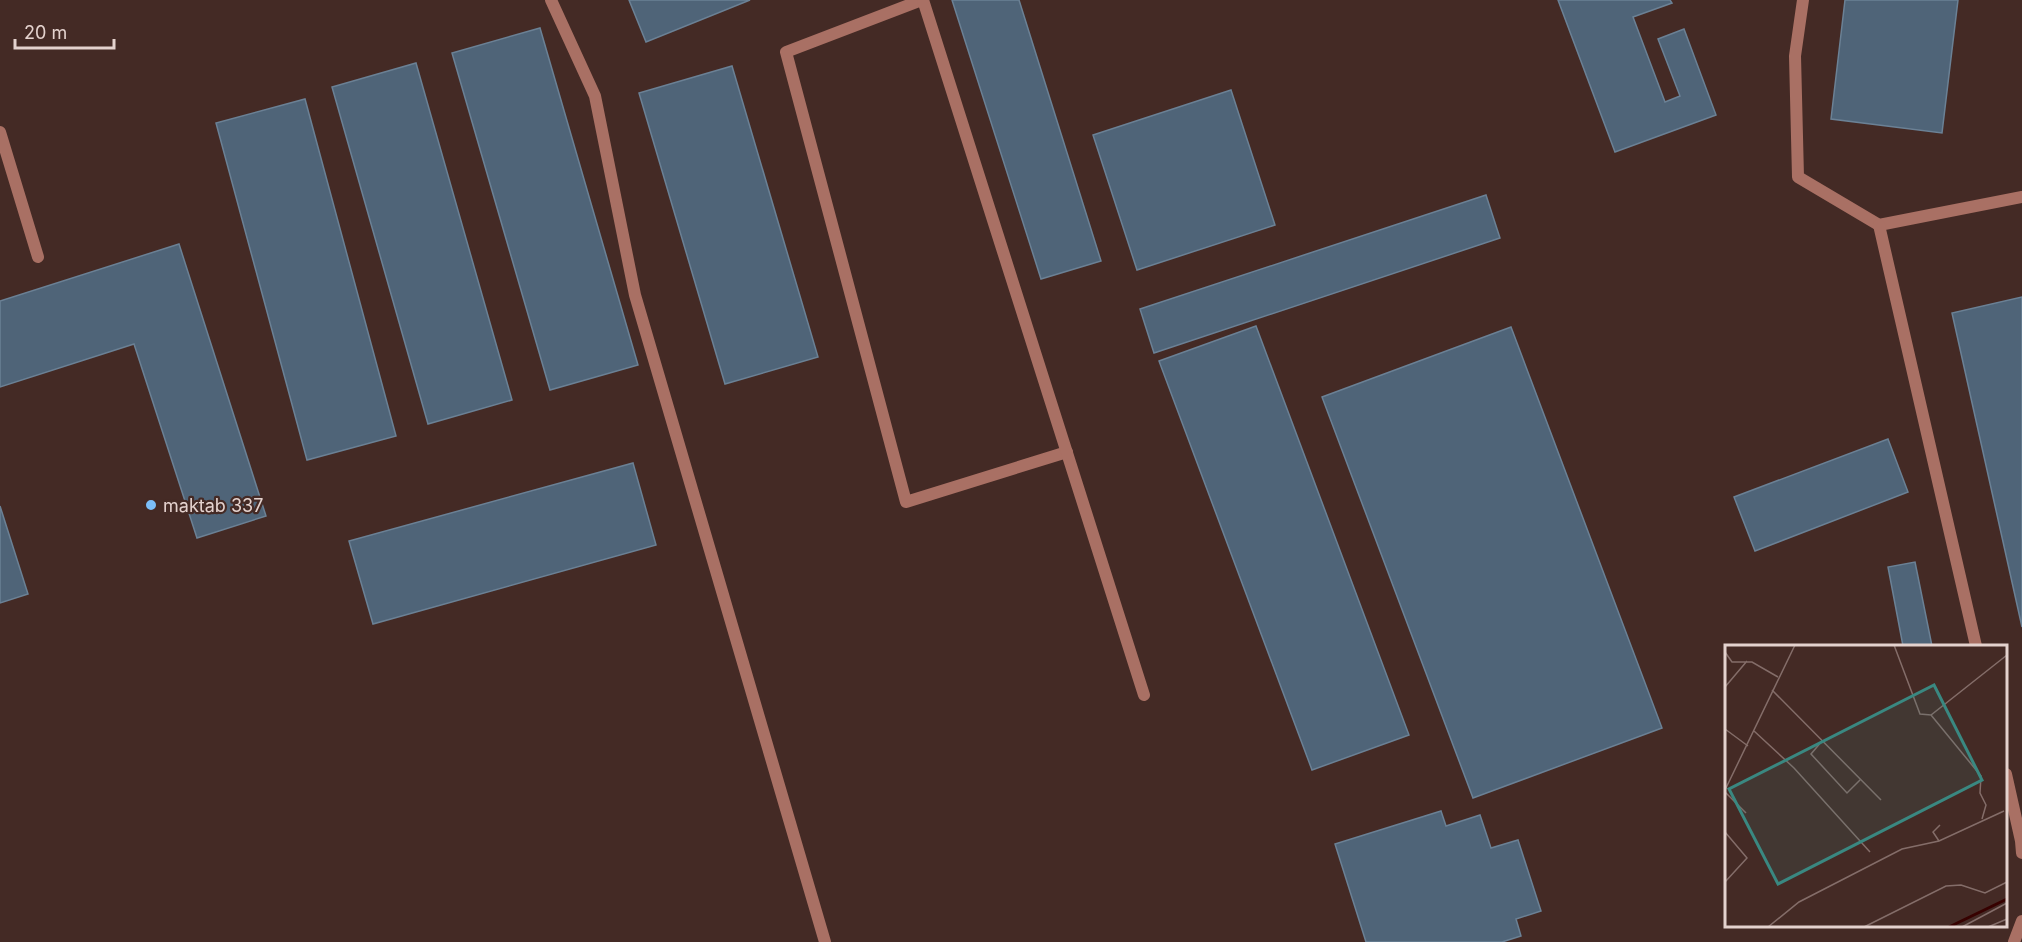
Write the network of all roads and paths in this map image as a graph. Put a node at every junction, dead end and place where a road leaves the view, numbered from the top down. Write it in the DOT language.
graph roads {
  1 [pos="551,0"];
  2 [pos="923,0"];
  3 [pos="1803,0"];
  4 [pos="0,132"];
  5 [pos="2022,197"];
  6 [pos="1879,225"];
  7 [pos="38,256"];
  8 [pos="1067,452"];
  9 [pos="1976,645"];
  10 [pos="1144,695"];
  11 [pos="2007,778"];
  12 [pos="2022,854"];
  13 [pos="2022,921"];
  14 [pos="825,942"];
  15 [pos="2014,942"];
  1 -- 14 [label="lane"];
  2 -- 8 [label="lane"];
  2 -- 8 [label="lane"];
  3 -- 6 [label="lane"];
  4 -- 7 [label="lane"];
  5 -- 6 [label="lane"];
  6 -- 9 [label="lane"];
  8 -- 10 [label="lane"];
  11 -- 12 [label="lane"];
  13 -- 15 [label="lane"];
}
